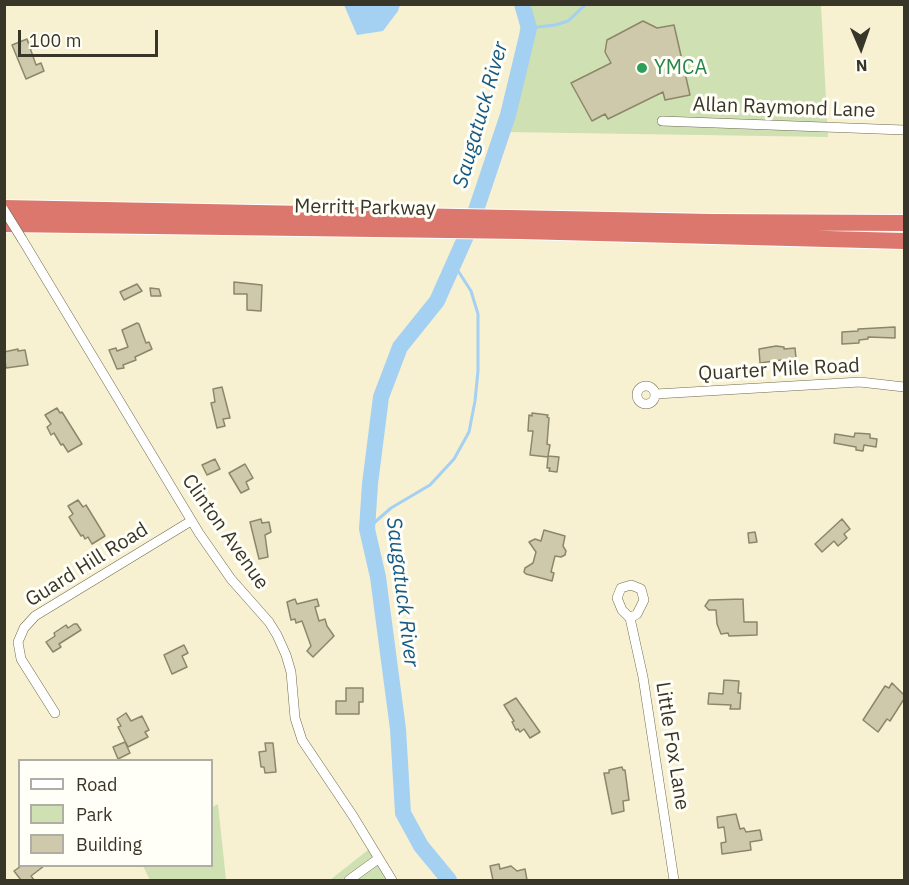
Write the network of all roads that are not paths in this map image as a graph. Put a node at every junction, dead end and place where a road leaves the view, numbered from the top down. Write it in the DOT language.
graph roads {
  1 [pos="662,121"];
  2 [pos="904,130"];
  3 [pos="4,209"];
  4 [pos="415,223"];
  5 [pos="902,223"];
  6 [pos="4,224"];
  7 [pos="522,225"];
  8 [pos="904,241"];
  9 [pos="904,387"];
  10 [pos="656,394"];
  11 [pos="191,521"];
  12 [pos="630,618"];
  13 [pos="55,713"];
  14 [pos="378,859"];
  15 [pos="349,880"];
  16 [pos="392,880"];
  17 [pos="674,880"];
  1 -- 2 [label="street, Allan Raymond Lane"];
  3 -- 4 [label="highway, Merritt Parkway"];
  3 -- 11 [label="street, Clinton Avenue, bridge"];
  4 -- 6 [label="highway, Merritt Parkway"];
  4 -- 7 [label="highway, Merritt Parkway"];
  5 -- 7 [label="highway, Merritt Parkway"];
  7 -- 8 [label="highway, Merritt Parkway"];
  9 -- 10 [label="street, Quarter Mile Road"];
  11 -- 13 [label="street, Guard Hill Road"];
  11 -- 14 [label="street, Clinton Avenue"];
  12 -- 17 [label="street, Little Fox Lane"];
  14 -- 15 [label="street"];
  14 -- 16 [label="street, Clinton Avenue"];
}
